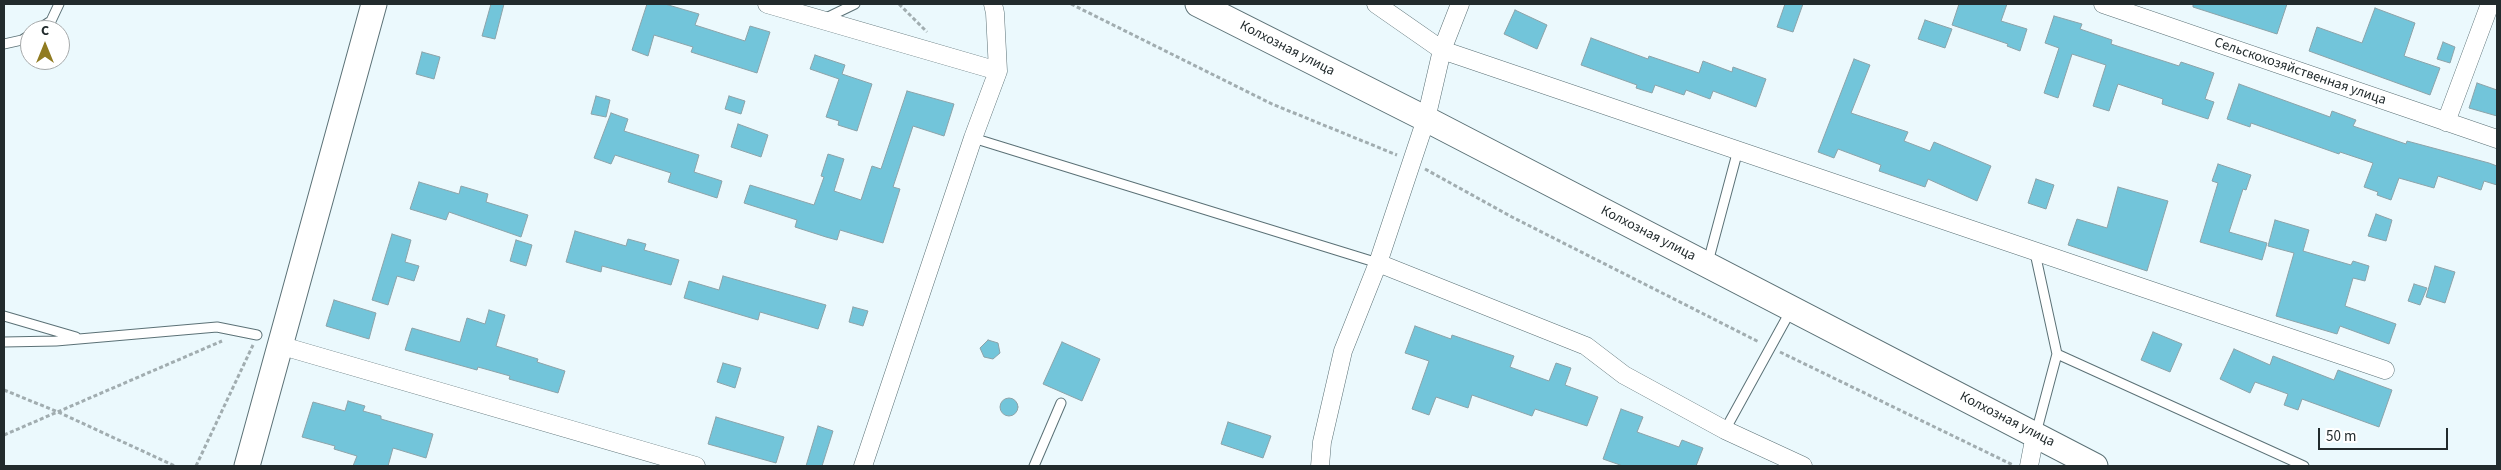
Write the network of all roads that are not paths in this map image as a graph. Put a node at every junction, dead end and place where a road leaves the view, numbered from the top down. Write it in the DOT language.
graph roads {
  1 [pos="59,4"];
  2 [pos="374,4"];
  3 [pos="767,4"];
  4 [pos="855,4"];
  5 [pos="992,4"];
  6 [pos="1198,4"];
  7 [pos="1376,4"];
  8 [pos="1460,4"];
  9 [pos="2103,4"];
  10 [pos="2490,4"];
  11 [pos="52,20"];
  12 [pos="822,20"];
  13 [pos="20,40"];
  14 [pos="4,44"];
  15 [pos="1442,50"];
  16 [pos="998,71"];
  17 [pos="1426,119"];
  18 [pos="2446,122"];
  19 [pos="973,138"];
  20 [pos="2497,139"];
  21 [pos="1738,150"];
  22 [pos="2035,253"];
  23 [pos="1378,263"];
  24 [pos="1707,265"];
  25 [pos="1792,309"];
  26 [pos="4,316"];
  27 [pos="81,339"];
  28 [pos="268,340"];
  29 [pos="4,342"];
  30 [pos="2057,354"];
  31 [pos="2385,370"];
  32 [pos="1061,402"];
  33 [pos="1725,430"];
  34 [pos="2036,435"];
  35 [pos="247,466"];
  36 [pos="696,466"];
  37 [pos="863,466"];
  38 [pos="1034,466"];
  39 [pos="1320,466"];
  40 [pos="1803,466"];
  41 [pos="2030,466"];
  42 [pos="2096,466"];
  43 [pos="2304,466"];
  1 -- 11 [label="lane"];
  2 -- 28 [label="main road"];
  3 -- 12 [label="street"];
  4 -- 12 [label="lane"];
  5 -- 16 [label="street"];
  6 -- 17 [label="main road, Колхозная улица"];
  7 -- 15 [label="street"];
  8 -- 15 [label="street"];
  9 -- 18 [label="street, Сельскохозяйственная улица"];
  10 -- 18 [label="street"];
  12 -- 16 [label="street"];
  13 -- 14 [label="lane"];
  15 -- 17 [label="street"];
  15 -- 21 [label="street"];
  16 -- 19 [label="street"];
  17 -- 23 [label="street"];
  17 -- 24 [label="main road, Колхозная улица"];
  18 -- 20 [label="street, Сельскохозяйственная улица"];
  19 -- 23 [label="lane"];
  19 -- 37 [label="street"];
  21 -- 22 [label="street"];
  21 -- 24 [label="lane"];
  22 -- 30 [label="lane"];
  22 -- 31 [label="street"];
  23 -- 33 [label="street"];
  23 -- 39 [label="street"];
  24 -- 25 [label="main road, Колхозная улица"];
  25 -- 33 [label="lane"];
  25 -- 34 [label="main road, Колхозная улица"];
  26 -- 27 [label="lane"];
  27 -- 28 [label="lane"];
  27 -- 29 [label="lane"];
  28 -- 35 [label="main road"];
  28 -- 36 [label="street"];
  30 -- 34 [label="lane"];
  30 -- 43 [label="lane"];
  32 -- 38 [label="lane"];
  33 -- 40 [label="street"];
  34 -- 41 [label="street"];
  34 -- 42 [label="main road, Колхозная улица"];
}
